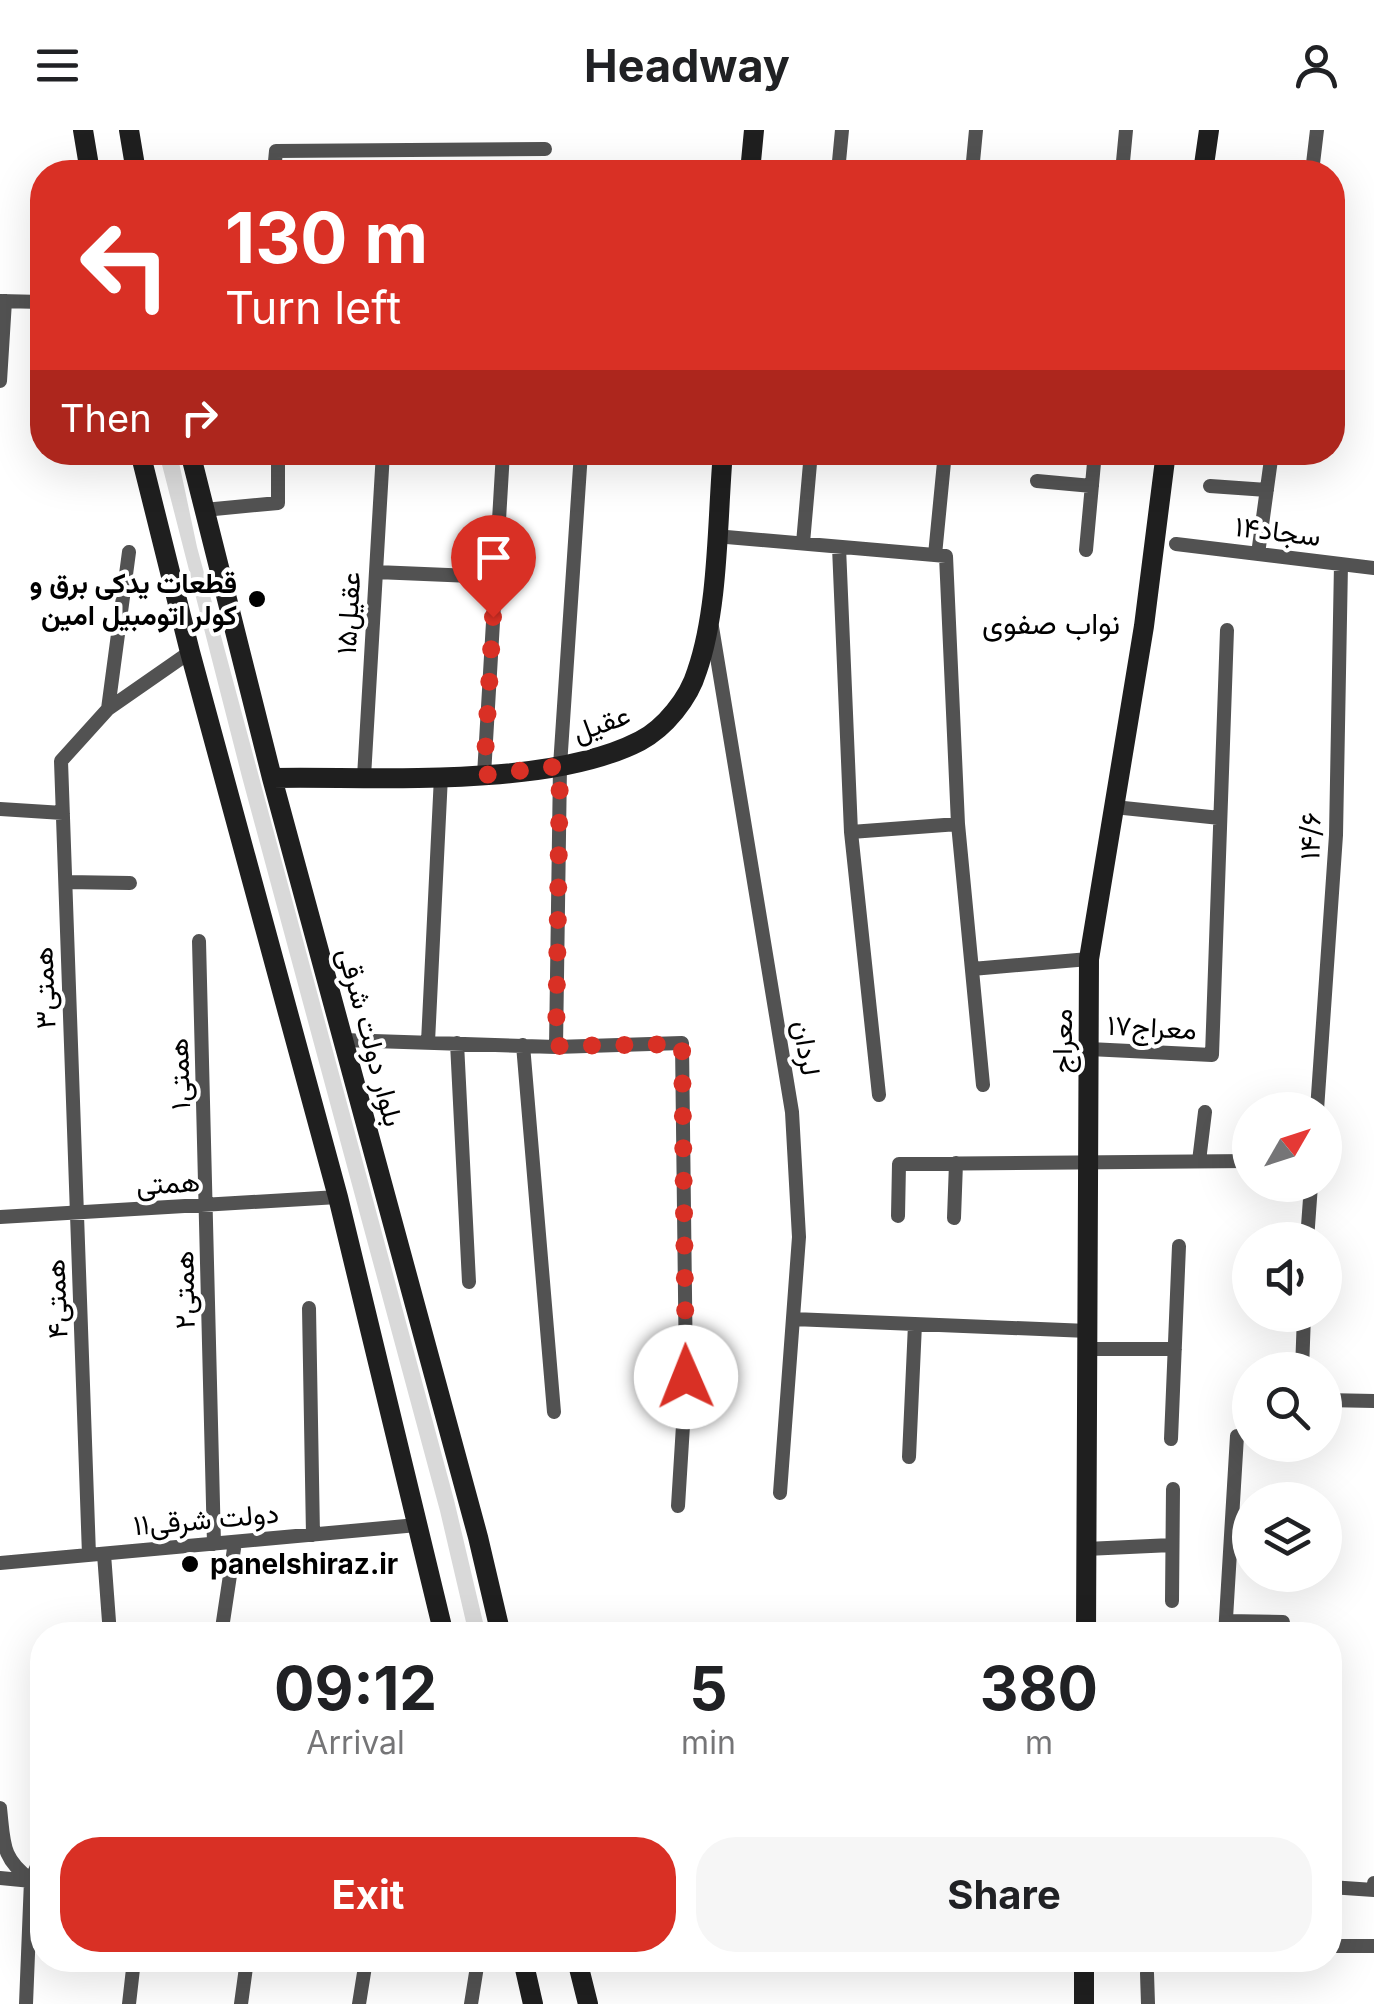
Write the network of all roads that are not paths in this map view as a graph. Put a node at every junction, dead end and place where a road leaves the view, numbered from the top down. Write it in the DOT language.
graph roads {
  1 [pos="83,130"];
  2 [pos="128,130"];
  3 [pos="478,130"];
  4 [pos="754,130"];
  5 [pos="842,130"];
  6 [pos="976,130"];
  7 [pos="1126,130"];
  8 [pos="1209,130"];
  9 [pos="1318,130"];
  10 [pos="544,149"];
  11 [pos="477,150"];
  12 [pos="88,160"];
  13 [pos="134,160"];
  14 [pos="275,160"];
  15 [pos="751,160"];
  16 [pos="839,160"];
  17 [pos="973,160"];
  18 [pos="1123,160"];
  19 [pos="1205,160"];
  20 [pos="1314,160"];
  21 [pos="2,301"];
  22 [pos="30,302"];
  23 [pos="0,381"];
  24 [pos="143,465"];
  25 [pos="193,465"];
  26 [pos="278,465"];
  27 [pos="382,465"];
  28 [pos="502,465"];
  29 [pos="580,465"];
  30 [pos="722,465"];
  31 [pos="811,465"];
  32 [pos="944,465"];
  33 [pos="1094,465"];
  34 [pos="1164,465"];
  35 [pos="1270,465"];
  36 [pos="1037,481"];
  37 [pos="1092,486"];
  38 [pos="1210,486"];
  39 [pos="1267,490"];
  40 [pos="204,510"];
  41 [pos="716,536"];
  42 [pos="803,544"];
  43 [pos="1176,544"];
  44 [pos="839,547"];
  45 [pos="1086,550"];
  46 [pos="129,552"];
  47 [pos="1258,554"];
  48 [pos="935,555"];
  49 [pos="1340,564"];
  50 [pos="1374,568"];
  51 [pos="376,572"];
  52 [pos="496,578"];
  53 [pos="710,615"];
  54 [pos="1227,630"];
  55 [pos="190,652"];
  56 [pos="108,709"];
  57 [pos="560,766"];
  58 [pos="484,775"];
  59 [pos="440,776"];
  60 [pos="364,777"];
  61 [pos="272,778"];
  62 [pos="1114,807"];
  63 [pos="0,809"];
  64 [pos="63,813"];
  65 [pos="1220,818"];
  66 [pos="958,824"];
  67 [pos="851,832"];
  68 [pos="66,882"];
  69 [pos="130,883"];
  70 [pos="200,941"];
  71 [pos="1089,959"];
  72 [pos="972,969"];
  73 [pos="343,1040"];
  74 [pos="428,1042"];
  75 [pos="457,1043"];
  76 [pos="524,1046"];
  77 [pos="556,1046"];
  78 [pos="1089,1050"];
  79 [pos="983,1085"];
  80 [pos="1317,1092"];
  81 [pos="879,1096"];
  82 [pos="1205,1112"];
  83 [pos="1090,1161"];
  84 [pos="1232,1161"];
  85 [pos="1199,1162"];
  86 [pos="956,1163"];
  87 [pos="338,1197"];
  88 [pos="208,1205"];
  89 [pos="78,1213"];
  90 [pos="898,1216"];
  91 [pos="0,1218"];
  92 [pos="954,1218"];
  93 [pos="1180,1246"];
  94 [pos="469,1282"];
  95 [pos="309,1308"];
  96 [pos="793,1318"];
  97 [pos="915,1324"];
  98 [pos="1088,1340"];
  99 [pos="1175,1349"];
  100 [pos="1342,1400"];
  101 [pos="1374,1401"];
  102 [pos="554,1412"];
  103 [pos="1172,1440"];
  104 [pos="909,1457"];
  105 [pos="1173,1489"];
  106 [pos="780,1494"];
  107 [pos="1232,1503"];
  108 [pos="678,1506"];
  109 [pos="417,1526"];
  110 [pos="313,1534"];
  111 [pos="235,1542"];
  112 [pos="214,1544"];
  113 [pos="1172,1546"];
  114 [pos="1086,1549"];
  115 [pos="96,1554"];
  116 [pos="0,1563"];
  117 [pos="1172,1601"];
  118 [pos="108,1622"];
  119 [pos="222,1622"];
  120 [pos="441,1622"];
  121 [pos="498,1622"];
  122 [pos="1086,1622"];
  123 [pos="1225,1622"];
  124 [pos="0,1808"];
  125 [pos="30,1877"];
  126 [pos="0,1878"];
  127 [pos="30,1880"];
  128 [pos="1374,1883"];
  129 [pos="1342,1888"];
  130 [pos="1342,1946"];
  131 [pos="1374,1946"];
  132 [pos="30,1959"];
  133 [pos="133,1972"];
  134 [pos="246,1972"];
  135 [pos="364,1972"];
  136 [pos="476,1972"];
  137 [pos="522,1972"];
  138 [pos="580,1972"];
  139 [pos="1084,1972"];
  140 [pos="1146,1973"];
  141 [pos="26,2004"];
  142 [pos="129,2004"];
  143 [pos="242,2004"];
  144 [pos="359,2004"];
  145 [pos="471,2004"];
  146 [pos="532,2004"];
  147 [pos="588,2004"];
  148 [pos="1084,2004"];
  149 [pos="1148,2004"];
  1 -- 12 [label="main road"];
  2 -- 13 [label="main road"];
  3 -- 11 [label="street"];
  4 -- 15 [label="main road"];
  5 -- 16 [label="street"];
  6 -- 17 [label="street"];
  7 -- 18 [label="street"];
  8 -- 19 [label="main road"];
  9 -- 20 [label="street"];
  10 -- 11 [label="street"];
  11 -- 14 [label="street"];
  21 -- 22 [label="street"];
  21 -- 23 [label="street"];
  24 -- 55 [label="main road"];
  25 -- 40 [label="main road, بلوار دولت شرقی"];
  26 -- 40 [label="street"];
  27 -- 51 [label="street, عقیل۱۵"];
  28 -- 52 [label="street"];
  29 -- 57 [label="street"];
  30 -- 41 [label="main road, عقیل"];
  31 -- 42 [label="street"];
  32 -- 48 [label="street"];
  33 -- 37 [label="street"];
  34 -- 62 [label="main road, معراج"];
  35 -- 39 [label="street"];
  36 -- 37 [label="street"];
  37 -- 45 [label="street"];
  38 -- 39 [label="street"];
  39 -- 47 [label="street"];
  40 -- 61 [label="main road, بلوار دولت شرقی"];
  41 -- 42 [label="street"];
  41 -- 53 [label="main road, عقیل"];
  42 -- 44 [label="street"];
  43 -- 47 [label="street, ۱۴سجاد"];
  44 -- 48 [label="street"];
  44 -- 67 [label="street"];
  46 -- 56 [label="street"];
  47 -- 49 [label="street, ۱۴سجاد"];
  48 -- 66 [label="street"];
  49 -- 50 [label="street, ۱۴سجاد"];
  49 -- 80 [label="street, ۱۴/۶"];
  51 -- 52 [label="street"];
  51 -- 60 [label="street, عقیل۱۵"];
  52 -- 58 [label="street"];
  53 -- 57 [label="main road, عقیل"];
  53 -- 96 [label="street, لردان"];
  54 -- 65 [label="street"];
  55 -- 56 [label="street"];
  55 -- 87 [label="main road"];
  56 -- 64 [label="street, ۳همتی"];
  57 -- 58 [label="main road, عقیل"];
  57 -- 77 [label="street"];
  58 -- 59 [label="main road, عقیل"];
  59 -- 60 [label="main road, عقیل"];
  59 -- 74 [label="street"];
  60 -- 61 [label="main road, عقیل"];
  61 -- 73 [label="main road, بلوار دولت شرقی"];
  62 -- 65 [label="street"];
  62 -- 71 [label="main road, معراج"];
  63 -- 64 [label="street"];
  64 -- 68 [label="street, ۳همتی"];
  65 -- 78 [label="street, معراج۱۷"];
  66 -- 67 [label="street"];
  66 -- 72 [label="street"];
  67 -- 81 [label="street"];
  68 -- 69 [label="street"];
  68 -- 89 [label="street, ۳همتی"];
  70 -- 88 [label="street, ۱همتی"];
  71 -- 72 [label="street"];
  71 -- 78 [label="main road, معراج"];
  72 -- 79 [label="street"];
  73 -- 74 [label="street"];
  73 -- 121 [label="main road, بلوار دولت شرقی"];
  74 -- 75 [label="street"];
  75 -- 76 [label="street"];
  75 -- 94 [label="street"];
  76 -- 77 [label="street"];
  76 -- 102 [label="street"];
  77 -- 108 [label="street"];
  78 -- 83 [label="main road, معراج"];
  82 -- 85 [label="street"];
  83 -- 85 [label="street"];
  83 -- 86 [label="street"];
  83 -- 98 [label="main road, معراج"];
  84 -- 85 [label="street"];
  86 -- 90 [label="street"];
  86 -- 92 [label="street"];
  87 -- 88 [label="street, همتی"];
  87 -- 109 [label="main road"];
  88 -- 89 [label="street, همتی"];
  88 -- 112 [label="street, ۲همتی"];
  89 -- 91 [label="street, همتی"];
  89 -- 115 [label="street, ۴همتی"];
  93 -- 99 [label="street"];
  95 -- 110 [label="street"];
  96 -- 97 [label="street"];
  96 -- 106 [label="street, لردان"];
  97 -- 98 [label="street"];
  97 -- 104 [label="street"];
  98 -- 99 [label="street"];
  98 -- 114 [label="main road, معراج"];
  99 -- 103 [label="street"];
  100 -- 101 [label="street"];
  105 -- 113 [label="street"];
  107 -- 123 [label="street"];
  109 -- 110 [label="street, ۱۱دولت شرقی"];
  109 -- 120 [label="main road"];
  110 -- 111 [label="street, ۱۱دولت شرقی"];
  111 -- 112 [label="street, ۱۱دولت شرقی"];
  111 -- 119 [label="street"];
  112 -- 115 [label="street, ۱۱دولت شرقی"];
  113 -- 114 [label="street"];
  113 -- 117 [label="street"];
  114 -- 122 [label="main road, معراج"];
  115 -- 116 [label="street, ۱۱دولت شرقی"];
  115 -- 118 [label="street, ۴همتی"];
  124 -- 125 [label="street"];
  126 -- 127 [label="street"];
  128 -- 129 [label="street"];
  130 -- 131 [label="street"];
  132 -- 141 [label="street"];
  133 -- 142 [label="street"];
  134 -- 143 [label="street"];
  135 -- 144 [label="street"];
  136 -- 145 [label="street"];
  137 -- 146 [label="main road"];
  138 -- 147 [label="main road"];
  139 -- 148 [label="main road"];
  140 -- 149 [label="street"];
}
